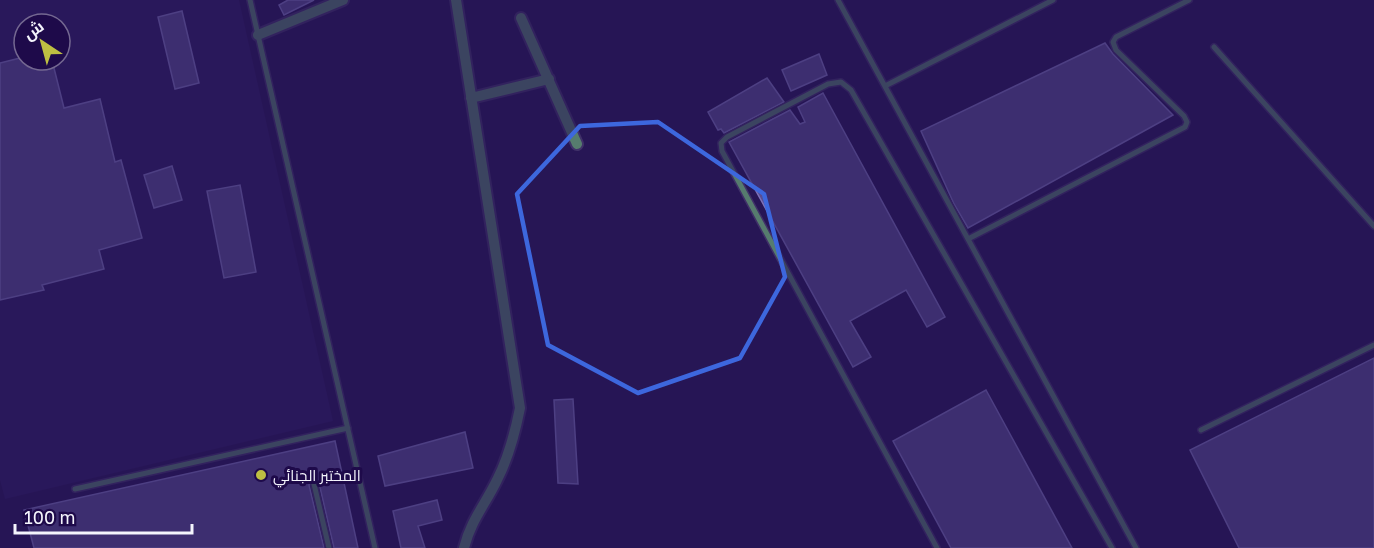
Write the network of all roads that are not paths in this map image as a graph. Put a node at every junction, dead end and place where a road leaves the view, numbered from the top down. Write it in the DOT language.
graph roads {
  1 [pos="250,0"];
  2 [pos="343,0"];
  3 [pos="456,0"];
  4 [pos="838,0"];
  5 [pos="1053,0"];
  6 [pos="1189,0"];
  7 [pos="521,18"];
  8 [pos="258,35"];
  9 [pos="1214,47"];
  10 [pos="549,79"];
  11 [pos="885,86"];
  12 [pos="471,98"];
  13 [pos="577,144"];
  14 [pos="1374,226"];
  15 [pos="968,239"];
  16 [pos="1374,345"];
  17 [pos="348,428"];
  18 [pos="1201,430"];
  19 [pos="314,484"];
  20 [pos="75,489"];
  21 [pos="329,548"];
  22 [pos="375,548"];
  23 [pos="464,548"];
  24 [pos="938,548"];
  25 [pos="1112,548"];
  26 [pos="1136,548"];
  1 -- 8 [label="lane"];
  2 -- 8 [label="street"];
  3 -- 12 [label="street"];
  4 -- 11 [label="lane"];
  5 -- 11 [label="lane"];
  6 -- 15 [label="lane"];
  7 -- 10 [label="street"];
  8 -- 17 [label="lane"];
  9 -- 14 [label="lane"];
  10 -- 12 [label="street"];
  10 -- 13 [label="street"];
  11 -- 15 [label="lane"];
  12 -- 23 [label="street"];
  15 -- 26 [label="lane"];
  16 -- 18 [label="lane"];
  17 -- 20 [label="lane"];
  17 -- 22 [label="lane"];
  19 -- 21 [label="lane"];
  24 -- 25 [label="lane"];
}
